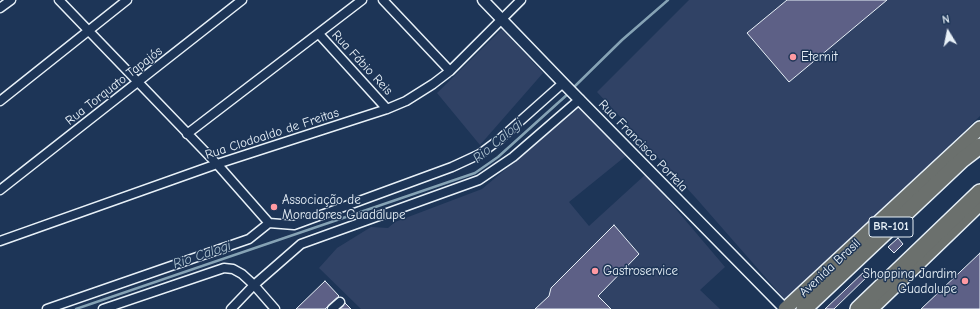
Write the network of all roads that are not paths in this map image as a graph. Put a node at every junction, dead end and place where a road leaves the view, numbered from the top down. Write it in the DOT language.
graph roads {
  1 [pos="11,0"];
  2 [pos="59,0"];
  3 [pos="127,0"];
  4 [pos="242,0"];
  5 [pos="362,0"];
  6 [pos="383,0"];
  7 [pos="483,0"];
  8 [pos="521,0"];
  9 [pos="0,8"];
  10 [pos="501,19"];
  11 [pos="89,31"];
  12 [pos="319,34"];
  13 [pos="450,71"];
  14 [pos="138,82"];
  15 [pos="564,84"];
  16 [pos="578,98"];
  17 [pos="0,101"];
  18 [pos="387,109"];
  19 [pos="980,128"];
  20 [pos="187,134"];
  21 [pos="980,146"];
  22 [pos="217,164"];
  23 [pos="0,190"];
  24 [pos="980,192"];
  25 [pos="980,204"];
  26 [pos="269,223"];
  27 [pos="0,241"];
  28 [pos="254,285"];
  29 [pos="340,302"];
  30 [pos="47,309"];
  31 [pos="103,309"];
  32 [pos="230,309"];
  33 [pos="274,309"];
  34 [pos="332,309"];
  35 [pos="785,309"];
  36 [pos="804,309"];
  37 [pos="858,309"];
  38 [pos="871,309"];
  1 -- 9 [label="street"];
  2 -- 11 [label="street"];
  3 -- 11 [label="street"];
  4 -- 14 [label="street, Rua Torquato Tapajós"];
  5 -- 12 [label="street"];
  6 -- 13 [label="street"];
  7 -- 10 [label="street, Rua Francisco Portela"];
  8 -- 10 [label="street, Rua Clodoaldo de Freitas"];
  10 -- 13 [label="street, Rua Clodoaldo de Freitas"];
  10 -- 15 [label="street, Rua Francisco Portela"];
  11 -- 14 [label="street"];
  11 -- 17 [label="street"];
  12 -- 18 [label="street, Rua Fábio Reis"];
  12 -- 20 [label="street"];
  13 -- 18 [label="street, Rua Clodoaldo de Freitas"];
  14 -- 20 [label="street"];
  14 -- 23 [label="street, Rua Torquato Tapajós"];
  15 -- 16 [label="street, Rua Francisco Portela"];
  15 -- 26 [label="street"];
  16 -- 28 [label="street"];
  16 -- 35 [label="street, Rua Francisco Portela"];
  18 -- 22 [label="street, Rua Clodoaldo de Freitas"];
  19 -- 35 [label="main road, Avenida Brasil"];
  20 -- 22 [label="street"];
  21 -- 36 [label="highway, Avenida Brasil / BR-101"];
  22 -- 26 [label="street"];
  22 -- 27 [label="street, Rua Clodoaldo de Freitas"];
  24 -- 37 [label="highway, BR-101"];
  25 -- 38 [label="main road"];
  26 -- 30 [label="street"];
  28 -- 31 [label="street"];
  28 -- 32 [label="street"];
  28 -- 33 [label="street"];
  29 -- 34 [label="street"];
}
